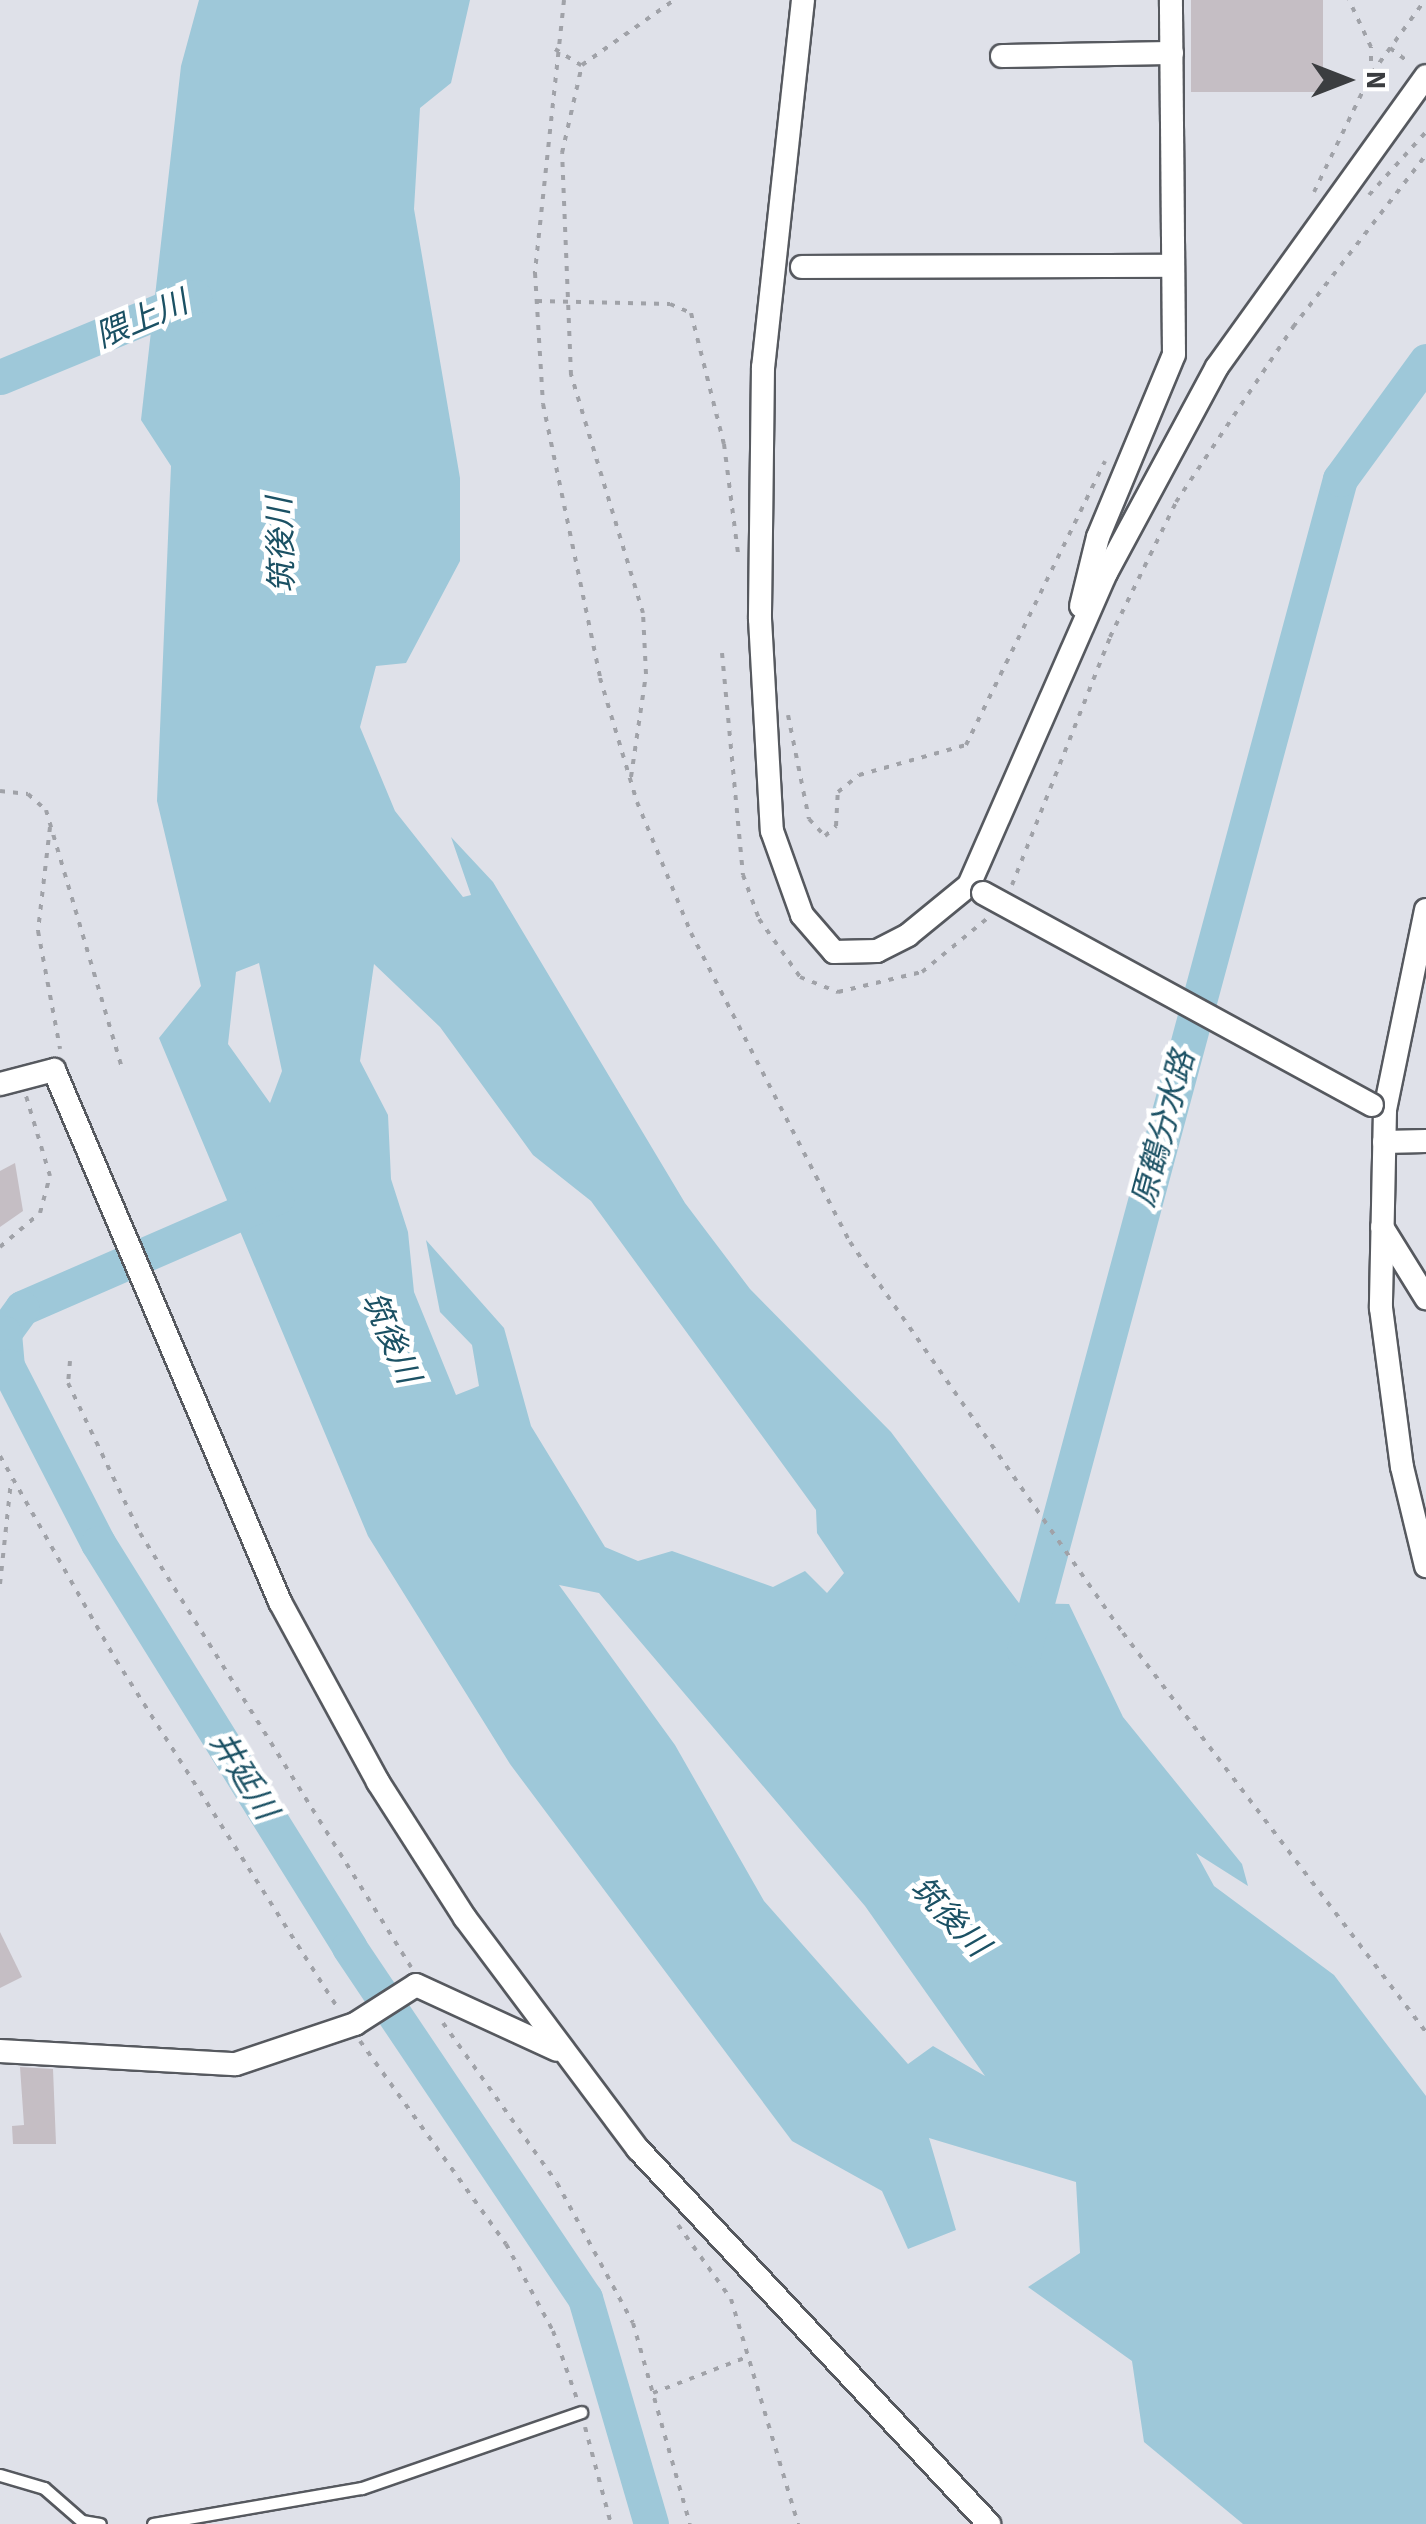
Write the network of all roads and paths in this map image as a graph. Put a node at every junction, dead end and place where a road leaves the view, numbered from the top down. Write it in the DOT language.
graph roads {
  1 [pos="564,0"];
  2 [pos="674,0"];
  3 [pos="803,0"];
  4 [pos="1171,0"];
  5 [pos="1349,0"];
  6 [pos="1425,0"];
  7 [pos="1390,48"];
  8 [pos="555,49"];
  9 [pos="1172,53"];
  10 [pos="1002,56"];
  11 [pos="582,65"];
  12 [pos="1420,71"];
  13 [pos="1371,74"];
  14 [pos="1426,154"];
  15 [pos="1308,207"];
  16 [pos="1173,266"];
  17 [pos="802,268"];
  18 [pos="537,301"];
  19 [pos="566,302"];
  20 [pos="1114,444"];
  21 [pos="739,560"];
  22 [pos="1076,639"];
  23 [pos="722,654"];
  24 [pos="785,700"];
  25 [pos="630,780"];
  26 [pos="0,791"];
  27 [pos="50,827"];
  28 [pos="1010,888"];
  29 [pos="984,894"];
  30 [pos="1426,910"];
  31 [pos="122,1068"];
  32 [pos="54,1070"];
  33 [pos="11,1083"];
  34 [pos="1379,1108"];
  35 [pos="1426,1140"];
  36 [pos="1384,1142"];
  37 [pos="1382,1227"];
  38 [pos="0,1247"];
  39 [pos="1426,1298"];
  40 [pos="70,1361"];
  41 [pos="0,1456"];
  42 [pos="12,1481"];
  43 [pos="1426,1566"];
  44 [pos="0,1584"];
  45 [pos="421,1986"];
  46 [pos="442,2020"];
  47 [pos="352,2026"];
  48 [pos="1426,2032"];
  49 [pos="0,2051"];
  50 [pos="559,2052"];
  51 [pos="673,2210"];
  52 [pos="747,2357"];
  53 [pos="653,2393"];
  54 [pos="581,2412"];
  55 [pos="0,2475"];
  56 [pos="100,2524"];
  57 [pos="153,2524"];
  58 [pos="611,2524"];
  59 [pos="690,2524"];
  60 [pos="798,2524"];
  61 [pos="989,2524"];
  1 -- 8 [label="path"];
  2 -- 11 [label="path"];
  3 -- 29 [label="street"];
  4 -- 9 [label="street"];
  5 -- 13 [label="path"];
  6 -- 7 [label="path"];
  7 -- 12 [label="path"];
  7 -- 13 [label="path"];
  8 -- 11 [label="path"];
  8 -- 18 [label="path"];
  9 -- 10 [label="street"];
  9 -- 16 [label="street"];
  11 -- 19 [label="path"];
  12 -- 22 [label="street"];
  13 -- 15 [label="path"];
  14 -- 28 [label="path"];
  16 -- 17 [label="street"];
  16 -- 22 [label="street"];
  18 -- 19 [label="path"];
  18 -- 25 [label="path"];
  19 -- 21 [label="path"];
  19 -- 25 [label="path"];
  20 -- 24 [label="path"];
  22 -- 29 [label="street"];
  23 -- 29 [label="path"];
  25 -- 48 [label="path"];
  26 -- 27 [label="path"];
  27 -- 31 [label="path"];
  27 -- 32 [label="path"];
  29 -- 34 [label="street, bridge"];
  30 -- 34 [label="street"];
  32 -- 33 [label="street"];
  32 -- 50 [label="street"];
  33 -- 38 [label="path"];
  34 -- 36 [label="street"];
  35 -- 36 [label="street"];
  36 -- 37 [label="street"];
  37 -- 39 [label="street"];
  37 -- 43 [label="street"];
  40 -- 45 [label="path"];
  41 -- 42 [label="path"];
  42 -- 44 [label="path"];
  42 -- 47 [label="path"];
  45 -- 47 [label="street"];
  45 -- 50 [label="street"];
  46 -- 53 [label="path"];
  47 -- 49 [label="street"];
  47 -- 54 [label="path"];
  50 -- 61 [label="street"];
  51 -- 52 [label="path"];
  52 -- 53 [label="path"];
  52 -- 60 [label="path"];
  53 -- 59 [label="path"];
  54 -- 57 [label="lane"];
  54 -- 58 [label="path"];
  55 -- 56 [label="lane"];
}
